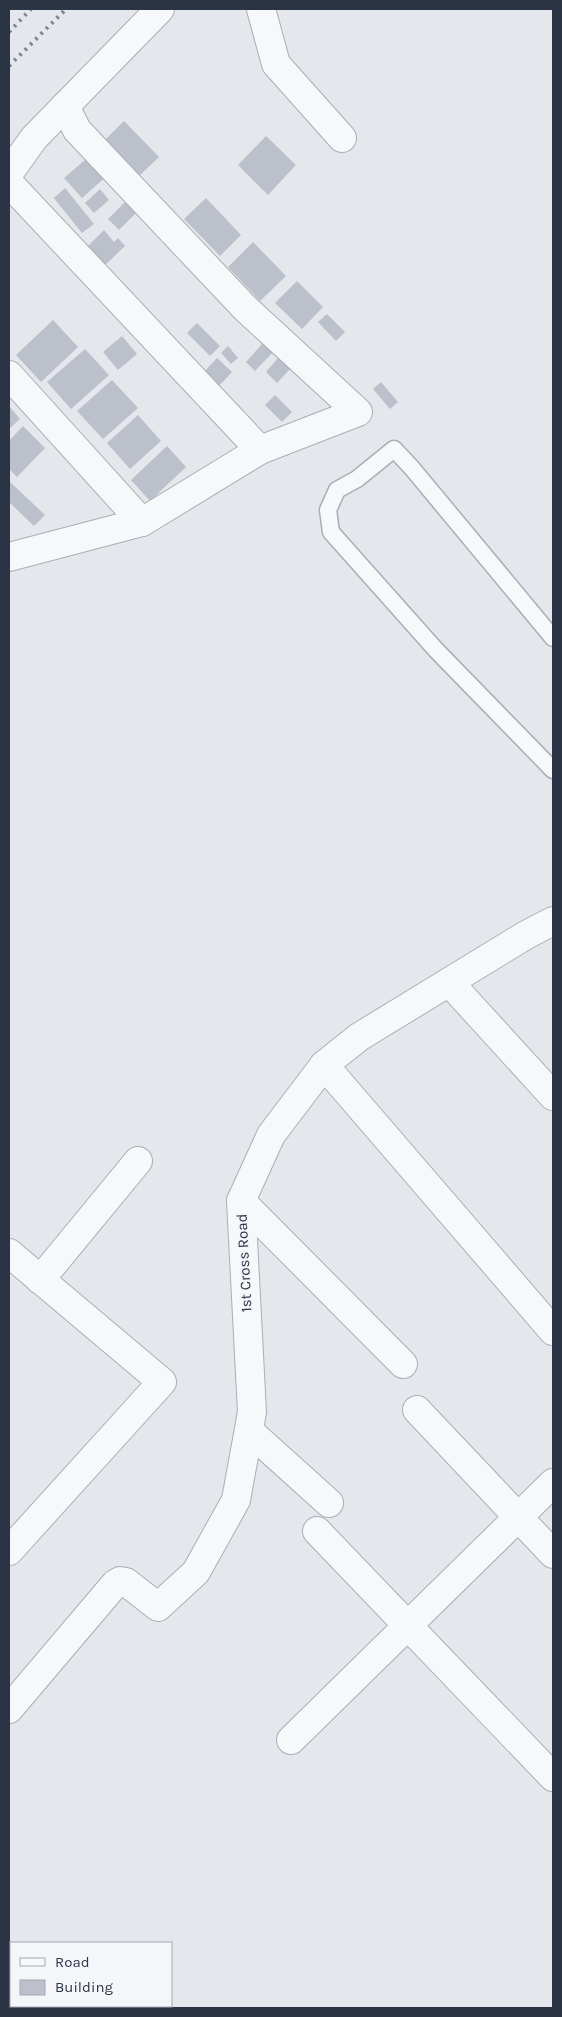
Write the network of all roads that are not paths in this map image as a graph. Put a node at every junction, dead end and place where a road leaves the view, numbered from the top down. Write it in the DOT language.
graph roads {
  1 [pos="160,9"];
  2 [pos="261,9"];
  3 [pos="65,106"];
  4 [pos="342,138"];
  5 [pos="9,173"];
  6 [pos="9,183"];
  7 [pos="9,375"];
  8 [pos="260,450"];
  9 [pos="142,522"];
  10 [pos="9,557"];
  11 [pos="553,638"];
  12 [pos="553,770"];
  13 [pos="553,921"];
  14 [pos="449,982"];
  15 [pos="324,1065"];
  16 [pos="553,1096"];
  17 [pos="138,1161"];
  18 [pos="241,1201"];
  19 [pos="9,1253"];
  20 [pos="40,1280"];
  21 [pos="553,1331"];
  22 [pos="403,1364"];
  23 [pos="417,1410"];
  24 [pos="249,1431"];
  25 [pos="553,1483"];
  26 [pos="329,1503"];
  27 [pos="518,1517"];
  28 [pos="317,1531"];
  29 [pos="9,1551"];
  30 [pos="553,1554"];
  31 [pos="408,1625"];
  32 [pos="9,1709"];
  33 [pos="291,1740"];
  34 [pos="553,1778"];
  1 -- 3 [label="street"];
  2 -- 4 [label="street"];
  3 -- 5 [label="street"];
  3 -- 8 [label="street"];
  6 -- 8 [label="street"];
  7 -- 9 [label="street"];
  8 -- 9 [label="street"];
  9 -- 10 [label="street"];
  11 -- 12 [label="lane"];
  13 -- 14 [label="street, 1st Cross Road"];
  14 -- 15 [label="street, 1st Cross Road"];
  14 -- 16 [label="street"];
  15 -- 18 [label="street, 1st Cross Road"];
  15 -- 21 [label="street"];
  17 -- 20 [label="street"];
  18 -- 22 [label="street"];
  18 -- 24 [label="street, 1st Cross Road"];
  19 -- 20 [label="street"];
  20 -- 29 [label="street"];
  23 -- 27 [label="street"];
  24 -- 26 [label="street"];
  24 -- 32 [label="street, 1st Cross Road"];
  25 -- 27 [label="street"];
  27 -- 30 [label="street"];
  27 -- 31 [label="street"];
  28 -- 31 [label="street"];
  31 -- 33 [label="street"];
  31 -- 34 [label="street"];
}
